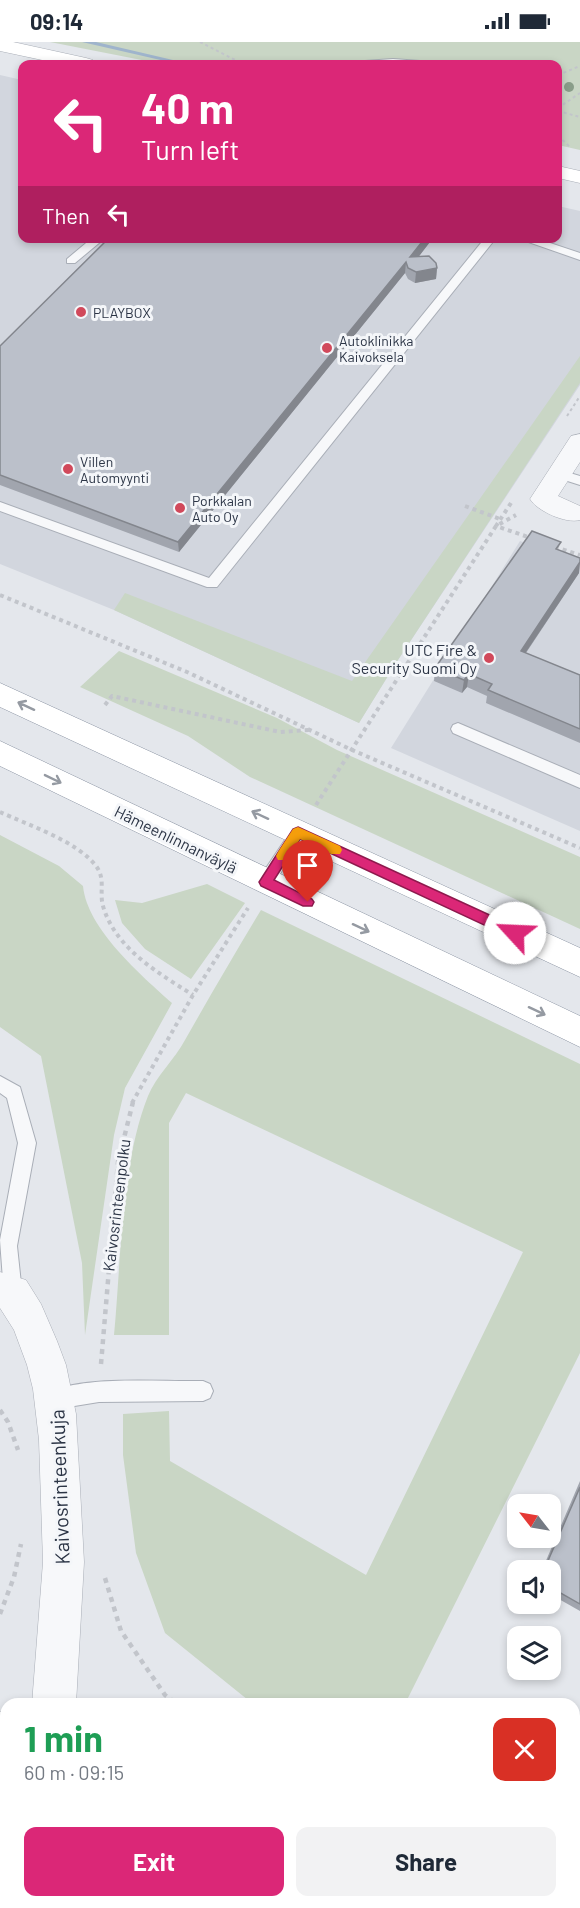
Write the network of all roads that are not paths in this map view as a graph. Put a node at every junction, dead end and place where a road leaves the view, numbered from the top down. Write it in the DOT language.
graph roads {
  1 [pos="0,45"];
  2 [pos="68,60"];
  3 [pos="562,173"];
  4 [pos="580,177"];
  5 [pos="94,243"];
  6 [pos="487,243"];
  7 [pos="537,243"];
  8 [pos="580,257"];
  9 [pos="71,261"];
  10 [pos="580,442"];
  11 [pos="570,477"];
  12 [pos="0,506"];
  13 [pos="573,513"];
  14 [pos="0,694"];
  15 [pos="458,729"];
  16 [pos="0,753"];
  17 [pos="580,782"];
  18 [pos="298,832"];
  19 [pos="257,895"];
  20 [pos="580,963"];
  21 [pos="580,1032"];
  22 [pos="0,1084"];
  23 [pos="6,1292"];
  24 [pos="203,1391"];
  25 [pos="56,1399"];
  26 [pos="54,1698"];
  1 -- 2 [label="main road"];
  3 -- 4 [label="main road"];
  5 -- 9 [label="lane"];
  6 -- 12 [label="lane"];
  7 -- 8 [label="lane"];
  10 -- 11 [label="street"];
  11 -- 13 [label="street"];
  18 -- 14 [label="main road, one-way"];
  15 -- 17 [label="lane"];
  16 -- 19 [label="main road, Hämeenlinnanväylä, one-way"];
  18 -- 19 [label="lane"];
  18 -- 20 [label="main road"];
  19 -- 21 [label="main road, Hämeenlinnanväylä, one-way"];
  22 -- 23 [label="lane"];
  23 -- 25 [label="street, Kaivosrinteenkuja"];
  24 -- 25 [label="lane"];
  25 -- 26 [label="street, Kaivosrinteenkuja"];
}
